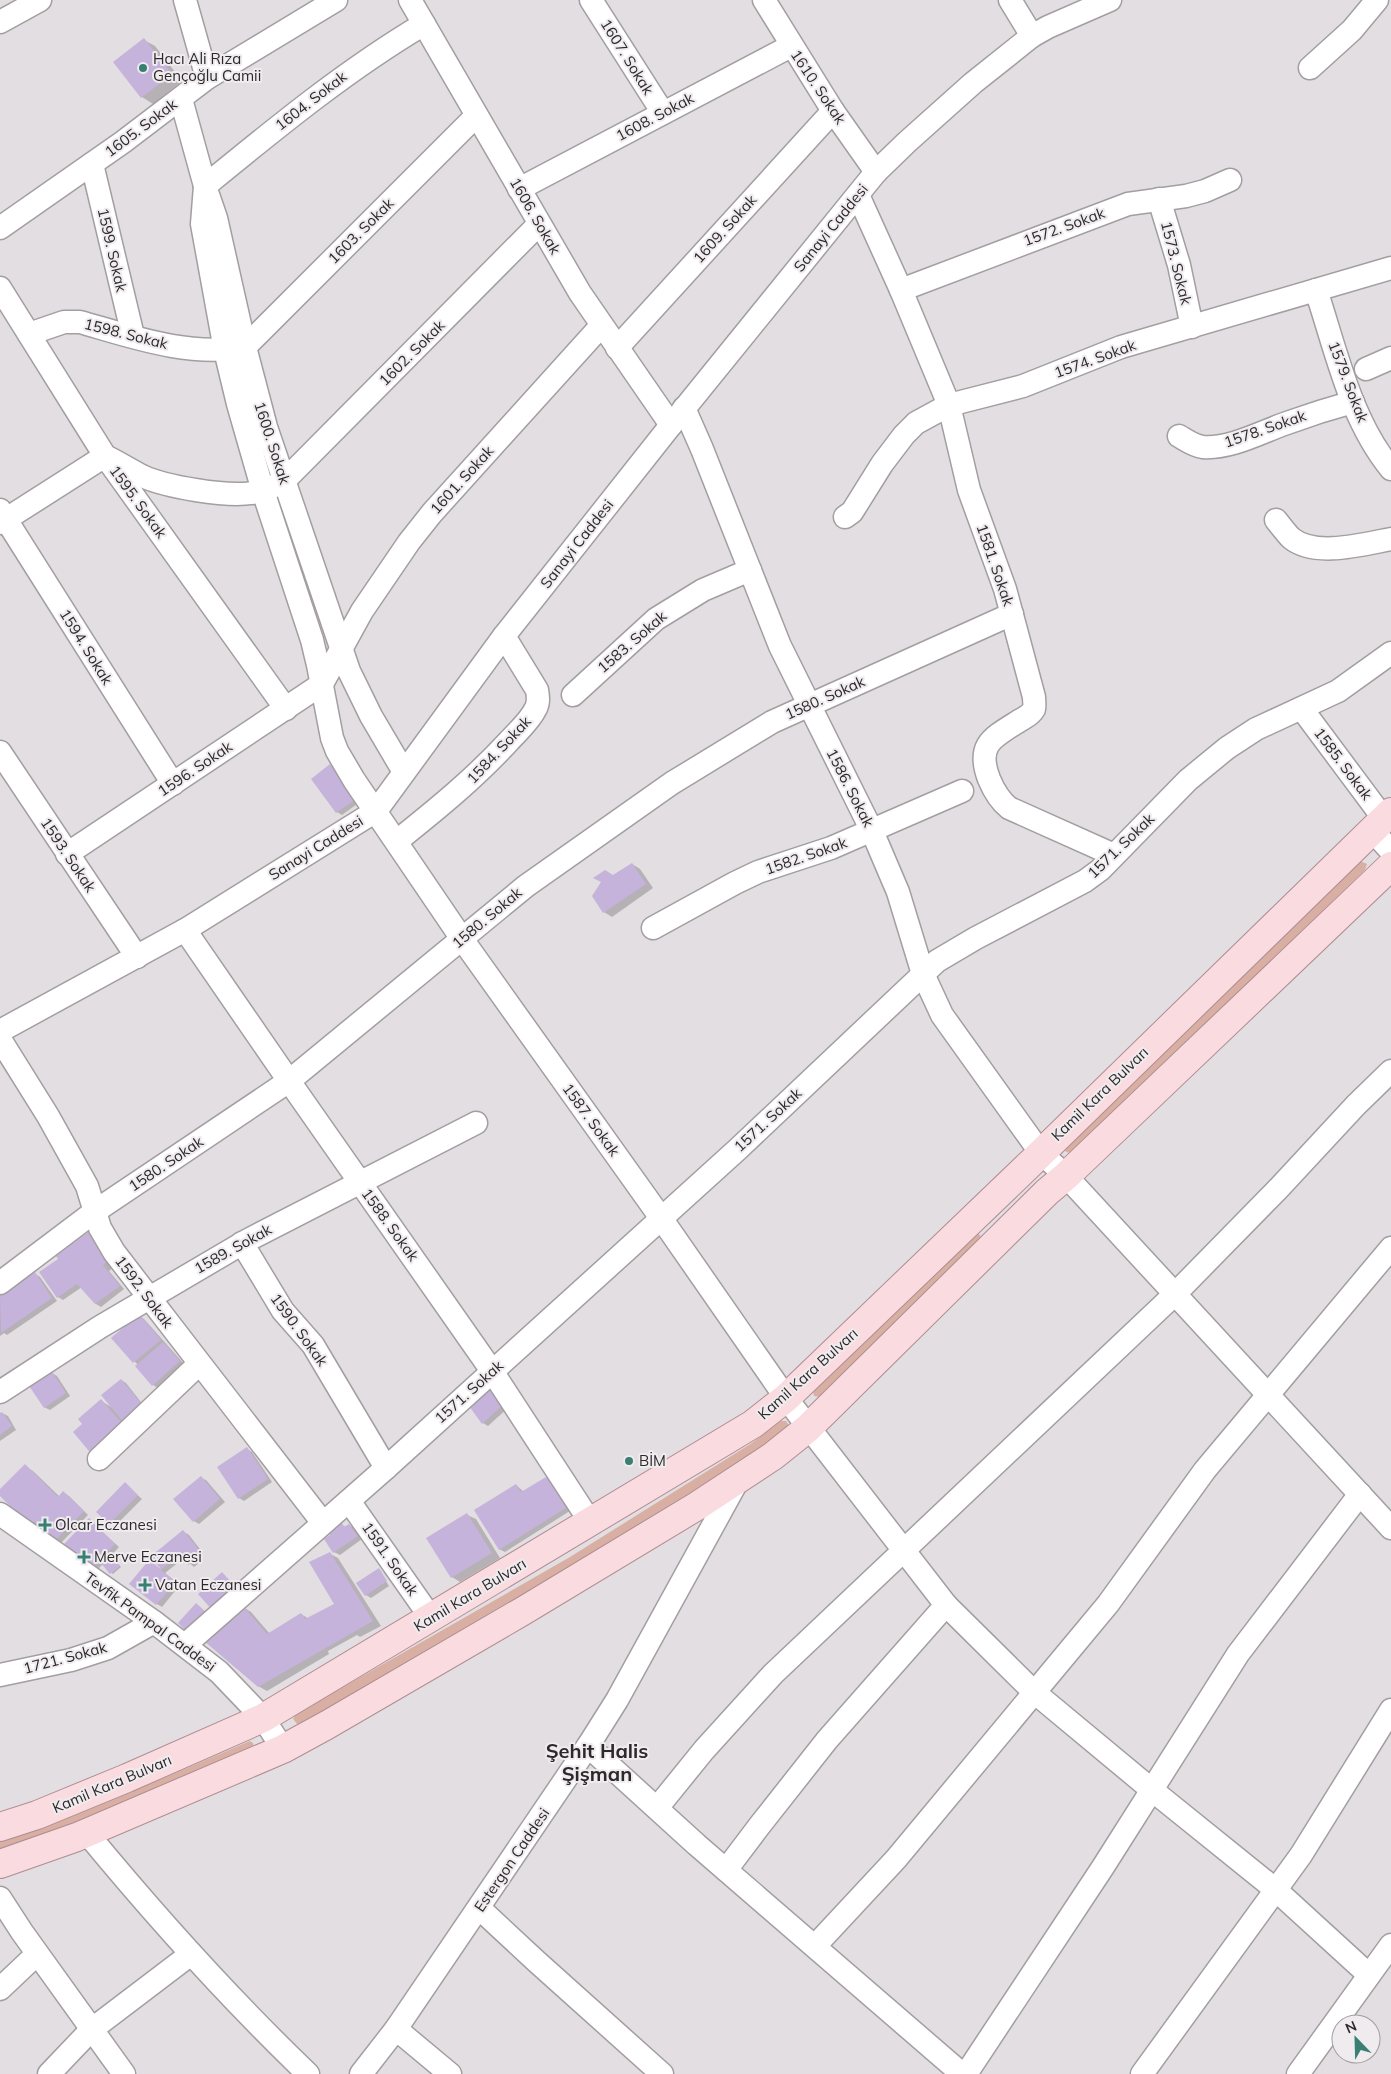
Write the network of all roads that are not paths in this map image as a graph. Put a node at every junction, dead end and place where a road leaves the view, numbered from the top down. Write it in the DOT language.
graph roads {
  1 [pos="40,0"];
  2 [pos="185,0"];
  3 [pos="336,0"];
  4 [pos="410,0"];
  5 [pos="591,0"];
  6 [pos="1010,0"];
  7 [pos="1110,0"];
  8 [pos="1377,0"];
  9 [pos="771,3"];
  10 [pos="0,22"];
  11 [pos="424,24"];
  12 [pos="1032,36"];
  13 [pos="791,46"];
  14 [pos="1310,68"];
  15 [pos="207,78"];
  16 [pos="181,99"];
  17 [pos="833,111"];
  18 [pos="663,113"];
  19 [pos="476,116"];
  20 [pos="92,164"];
  21 [pos="876,172"];
  22 [pos="1230,180"];
  23 [pos="205,186"];
  24 [pos="519,189"];
  25 [pos="858,195"];
  26 [pos="1159,199"];
  27 [pos="539,224"];
  28 [pos="0,228"];
  29 [pos="1391,268"];
  30 [pos="0,288"];
  31 [pos="901,290"];
  32 [pos="1316,290"];
  33 [pos="601,326"];
  34 [pos="1192,327"];
  35 [pos="29,334"];
  36 [pos="133,336"];
  37 [pos="235,348"];
  38 [pos="617,348"];
  39 [pos="1391,358"];
  40 [pos="1366,369"];
  41 [pos="1353,402"];
  42 [pos="949,404"];
  43 [pos="678,417"];
  44 [pos="1179,436"];
  45 [pos="105,456"];
  46 [pos="1391,469"];
  47 [pos="284,481"];
  48 [pos="263,491"];
  49 [pos="2,517"];
  50 [pos="845,517"];
  51 [pos="1276,520"];
  52 [pos="1391,538"];
  53 [pos="750,570"];
  54 [pos="1012,614"];
  55 [pos="504,636"];
  56 [pos="341,649"];
  57 [pos="1391,653"];
  58 [pos="322,684"];
  59 [pos="573,695"];
  60 [pos="808,704"];
  61 [pos="286,709"];
  62 [pos="1302,709"];
  63 [pos="0,752"];
  64 [pos="986,771"];
  65 [pos="404,772"];
  66 [pos="173,784"];
  67 [pos="962,791"];
  68 [pos="1001,802"];
  69 [pos="376,811"];
  70 [pos="1382,820"];
  71 [pos="872,831"];
  72 [pos="397,842"];
  73 [pos="1391,851"];
  74 [pos="67,854"];
  75 [pos="1114,855"];
  76 [pos="1391,866"];
  77 [pos="653,928"];
  78 [pos="185,930"];
  79 [pos="462,939"];
  80 [pos="137,957"];
  81 [pos="924,974"];
  82 [pos="0,1031"];
  83 [pos="0,1039"];
  84 [pos="1391,1071"];
  85 [pos="289,1081"];
  86 [pos="476,1123"];
  87 [pos="1040,1152"];
  88 [pos="1066,1176"];
  89 [pos="359,1181"];
  90 [pos="94,1212"];
  91 [pos="661,1218"];
  92 [pos="242,1243"];
  93 [pos="1391,1248"];
  94 [pos="0,1283"];
  95 [pos="1175,1294"];
  96 [pos="149,1297"];
  97 [pos="199,1364"];
  98 [pos="492,1371"];
  99 [pos="0,1392"];
  100 [pos="1268,1394"];
  101 [pos="786,1398"];
  102 [pos="808,1428"];
  103 [pos="100,1459"];
  104 [pos="386,1468"];
  105 [pos="738,1480"];
  106 [pos="1360,1494"];
  107 [pos="349,1501"];
  108 [pos="0,1514"];
  109 [pos="323,1523"];
  110 [pos="591,1523"];
  111 [pos="1391,1528"];
  112 [pos="904,1550"];
  113 [pos="946,1605"];
  114 [pos="431,1618"];
  115 [pos="154,1622"];
  116 [pos="185,1645"];
  117 [pos="0,1675"];
  118 [pos="1034,1692"];
  119 [pos="1391,1710"];
  120 [pos="263,1718"];
  121 [pos="588,1746"];
  122 [pos="283,1749"];
  123 [pos="1152,1790"];
  124 [pos="657,1808"];
  125 [pos="0,1827"];
  126 [pos="86,1832"];
  127 [pos="0,1864"];
  128 [pos="726,1870"];
  129 [pos="1276,1890"];
  130 [pos="0,1898"];
  131 [pos="479,1908"];
  132 [pos="1391,1945"];
  133 [pos="815,1946"];
  134 [pos="37,1954"];
  135 [pos="191,1954"];
  136 [pos="1369,1975"];
  137 [pos="0,1989"];
  138 [pos="396,2029"];
  139 [pos="91,2030"];
  140 [pos="48,2074"];
  141 [pos="124,2074"];
  142 [pos="308,2074"];
  143 [pos="361,2074"];
  144 [pos="450,2074"];
  145 [pos="662,2074"];
  146 [pos="964,2074"];
  147 [pos="1142,2074"];
  148 [pos="1298,2074"];
  1 -- 10 [label="street"];
  2 -- 15 [label="street"];
  3 -- 15 [label="street, 1605. Sokak"];
  4 -- 11 [label="street, 1606. Sokak"];
  5 -- 18 [label="street, 1607. Sokak"];
  6 -- 12 [label="street"];
  7 -- 12 [label="street, Sanayi Caddesi"];
  8 -- 14 [label="street"];
  9 -- 13 [label="street, 1610. Sokak"];
  11 -- 19 [label="street, 1606. Sokak"];
  11 -- 23 [label="street, 1604. Sokak"];
  12 -- 21 [label="street, Sanayi Caddesi"];
  13 -- 17 [label="street, 1610. Sokak"];
  13 -- 18 [label="street, 1608. Sokak"];
  15 -- 16 [label="street, 1605. Sokak"];
  16 -- 20 [label="street, 1605. Sokak"];
  16 -- 23 [label="street, 1600. Sokak"];
  17 -- 21 [label="street, 1610. Sokak"];
  17 -- 38 [label="street, 1609. Sokak"];
  18 -- 24 [label="street, 1608. Sokak"];
  19 -- 24 [label="street, 1606. Sokak"];
  19 -- 37 [label="street, 1603. Sokak"];
  20 -- 28 [label="street, 1605. Sokak"];
  20 -- 36 [label="street, 1599. Sokak"];
  21 -- 25 [label="street, Sanayi Caddesi"];
  22 -- 26 [label="street, 1572. Sokak"];
  23 -- 37 [label="street, 1600. Sokak"];
  24 -- 27 [label="street, 1606. Sokak"];
  25 -- 31 [label="street, 1581. Sokak"];
  25 -- 43 [label="street, Sanayi Caddesi"];
  26 -- 31 [label="street, 1572. Sokak"];
  26 -- 34 [label="street, 1573. Sokak"];
  27 -- 33 [label="street, 1606. Sokak"];
  27 -- 47 [label="street, 1602. Sokak"];
  29 -- 32 [label="street, 1574. Sokak"];
  30 -- 35 [label="street, 1595. Sokak"];
  31 -- 42 [label="street, 1581. Sokak"];
  32 -- 34 [label="street, 1574. Sokak"];
  32 -- 41 [label="street, 1579. Sokak"];
  33 -- 38 [label="street, 1606. Sokak"];
  33 -- 56 [label="street, 1601. Sokak"];
  34 -- 42 [label="street, 1574. Sokak"];
  35 -- 36 [label="street, 1598. Sokak"];
  35 -- 45 [label="street, 1595. Sokak"];
  36 -- 37 [label="street, 1598. Sokak"];
  37 -- 47 [label="street, 1600. Sokak"];
  37 -- 48 [label="street, 1587. Sokak"];
  38 -- 43 [label="street, 1606. Sokak"];
  39 -- 40 [label="street"];
  41 -- 44 [label="street, 1578. Sokak"];
  41 -- 46 [label="street, 1579. Sokak"];
  42 -- 50 [label="street, 1574. Sokak"];
  42 -- 54 [label="street, 1581. Sokak"];
  43 -- 53 [label="street, 1586. Sokak"];
  43 -- 55 [label="street, Sanayi Caddesi"];
  45 -- 48 [label="street, 1602. Sokak"];
  45 -- 49 [label="street"];
  45 -- 61 [label="street, 1595. Sokak"];
  47 -- 48 [label="street, 1602. Sokak"];
  47 -- 56 [label="street, 1600. Sokak"];
  48 -- 58 [label="street, 1587. Sokak"];
  49 -- 66 [label="street, 1594. Sokak"];
  51 -- 52 [label="street"];
  53 -- 59 [label="street, 1583. Sokak"];
  53 -- 60 [label="street, 1586. Sokak"];
  54 -- 60 [label="street, 1580. Sokak"];
  54 -- 64 [label="street, 1581. Sokak"];
  55 -- 65 [label="street, Sanayi Caddesi"];
  55 -- 72 [label="street, 1584. Sokak"];
  56 -- 58 [label="street, 1601. Sokak"];
  56 -- 65 [label="street, 1600. Sokak"];
  57 -- 62 [label="street, 1571. Sokak"];
  58 -- 61 [label="street, 1596. Sokak"];
  58 -- 69 [label="street, 1587. Sokak"];
  60 -- 71 [label="street, 1586. Sokak"];
  60 -- 79 [label="street, 1580. Sokak"];
  61 -- 66 [label="street, 1596. Sokak"];
  62 -- 70 [label="street, 1585. Sokak"];
  62 -- 75 [label="street, 1571. Sokak"];
  63 -- 74 [label="street, 1593. Sokak"];
  64 -- 67 [label="street, 1582. Sokak"];
  64 -- 68 [label="street, 1581. Sokak"];
  65 -- 69 [label="street, Sanayi Caddesi"];
  66 -- 74 [label="street, 1596. Sokak"];
  67 -- 68 [label="street"];
  67 -- 71 [label="street, 1582. Sokak"];
  68 -- 75 [label="street"];
  69 -- 72 [label="street, 1587. Sokak"];
  69 -- 78 [label="street, Sanayi Caddesi"];
  70 -- 73 [label="street, 1585. Sokak"];
  70 -- 87 [label="main road, Kamil Kara Bulvarı"];
  71 -- 77 [label="street, 1582. Sokak"];
  71 -- 81 [label="street, 1586. Sokak"];
  72 -- 79 [label="street, 1587. Sokak"];
  74 -- 80 [label="street, 1593. Sokak"];
  75 -- 81 [label="street, 1571. Sokak"];
  76 -- 88 [label="main road"];
  78 -- 80 [label="street, Sanayi Caddesi"];
  78 -- 85 [label="street, 1588. Sokak"];
  79 -- 85 [label="street, 1580. Sokak"];
  79 -- 91 [label="street, 1587. Sokak"];
  80 -- 82 [label="street, Sanayi Caddesi"];
  81 -- 87 [label="street, 1586. Sokak"];
  81 -- 91 [label="street, 1571. Sokak"];
  83 -- 90 [label="street, 1592. Sokak"];
  84 -- 95 [label="street"];
  85 -- 89 [label="street, 1588. Sokak"];
  85 -- 90 [label="street, 1580. Sokak"];
  86 -- 89 [label="street, 1589. Sokak"];
  87 -- 88 [label="street, 1586. Sokak"];
  87 -- 101 [label="main road, Kamil Kara Bulvarı"];
  88 -- 95 [label="street, 1586. Sokak"];
  88 -- 102 [label="main road"];
  89 -- 92 [label="street, 1589. Sokak"];
  89 -- 98 [label="street, 1588. Sokak"];
  90 -- 94 [label="street, 1580. Sokak"];
  90 -- 96 [label="street, 1592. Sokak"];
  91 -- 98 [label="street, 1571. Sokak"];
  91 -- 101 [label="street, 1587. Sokak"];
  92 -- 96 [label="street, 1589. Sokak"];
  92 -- 104 [label="street, 1590. Sokak"];
  93 -- 100 [label="street"];
  95 -- 100 [label="street, 1586. Sokak"];
  95 -- 112 [label="street"];
  96 -- 97 [label="street, 1592. Sokak"];
  96 -- 99 [label="street, 1589. Sokak"];
  97 -- 103 [label="street"];
  97 -- 109 [label="street, 1592. Sokak"];
  98 -- 104 [label="street, 1571. Sokak"];
  98 -- 110 [label="street, 1588. Sokak"];
  100 -- 106 [label="street, 1586. Sokak"];
  100 -- 118 [label="street"];
  101 -- 102 [label="street, 1587. Sokak"];
  101 -- 110 [label="main road, Kamil Kara Bulvarı"];
  102 -- 105 [label="main road"];
  102 -- 112 [label="street, 1587. Sokak"];
  104 -- 107 [label="street, 1571. Sokak"];
  105 -- 121 [label="street, Estergon Caddesi"];
  105 -- 122 [label="main road"];
  106 -- 111 [label="street, 1586. Sokak"];
  106 -- 123 [label="street"];
  107 -- 109 [label="street, 1571. Sokak"];
  107 -- 114 [label="street, 1591. Sokak"];
  108 -- 115 [label="street, Tevfik Pampal Caddesi"];
  109 -- 116 [label="street, 1571. Sokak"];
  110 -- 114 [label="main road, Kamil Kara Bulvarı"];
  112 -- 113 [label="street, 1587. Sokak"];
  112 -- 124 [label="street"];
  113 -- 118 [label="street, 1587. Sokak"];
  113 -- 128 [label="street"];
  114 -- 120 [label="main road, Kamil Kara Bulvarı"];
  115 -- 116 [label="street, Tevfik Pampal Caddesi"];
  115 -- 117 [label="street, 1721. Sokak"];
  116 -- 120 [label="street, Tevfik Pampal Caddesi"];
  118 -- 123 [label="street, 1587. Sokak"];
  118 -- 133 [label="street"];
  119 -- 129 [label="street"];
  120 -- 122 [label="street, Tevfik Pampal Caddesi"];
  120 -- 125 [label="main road, Kamil Kara Bulvarı"];
  121 -- 124 [label="street"];
  121 -- 131 [label="street, Estergon Caddesi"];
  122 -- 126 [label="main road"];
  123 -- 129 [label="street, 1587. Sokak"];
  123 -- 146 [label="street"];
  124 -- 128 [label="street"];
  126 -- 127 [label="main road"];
  126 -- 135 [label="street"];
  128 -- 133 [label="street"];
  129 -- 136 [label="street, 1587. Sokak"];
  129 -- 147 [label="street"];
  130 -- 134 [label="street"];
  131 -- 138 [label="street, Estergon Caddesi"];
  131 -- 145 [label="street"];
  132 -- 136 [label="street"];
  133 -- 146 [label="street"];
  134 -- 137 [label="street"];
  134 -- 139 [label="street"];
  135 -- 139 [label="street"];
  135 -- 142 [label="street"];
  136 -- 148 [label="street"];
  138 -- 143 [label="street, Estergon Caddesi"];
  138 -- 144 [label="street"];
  139 -- 140 [label="street"];
  139 -- 141 [label="street"];
}
